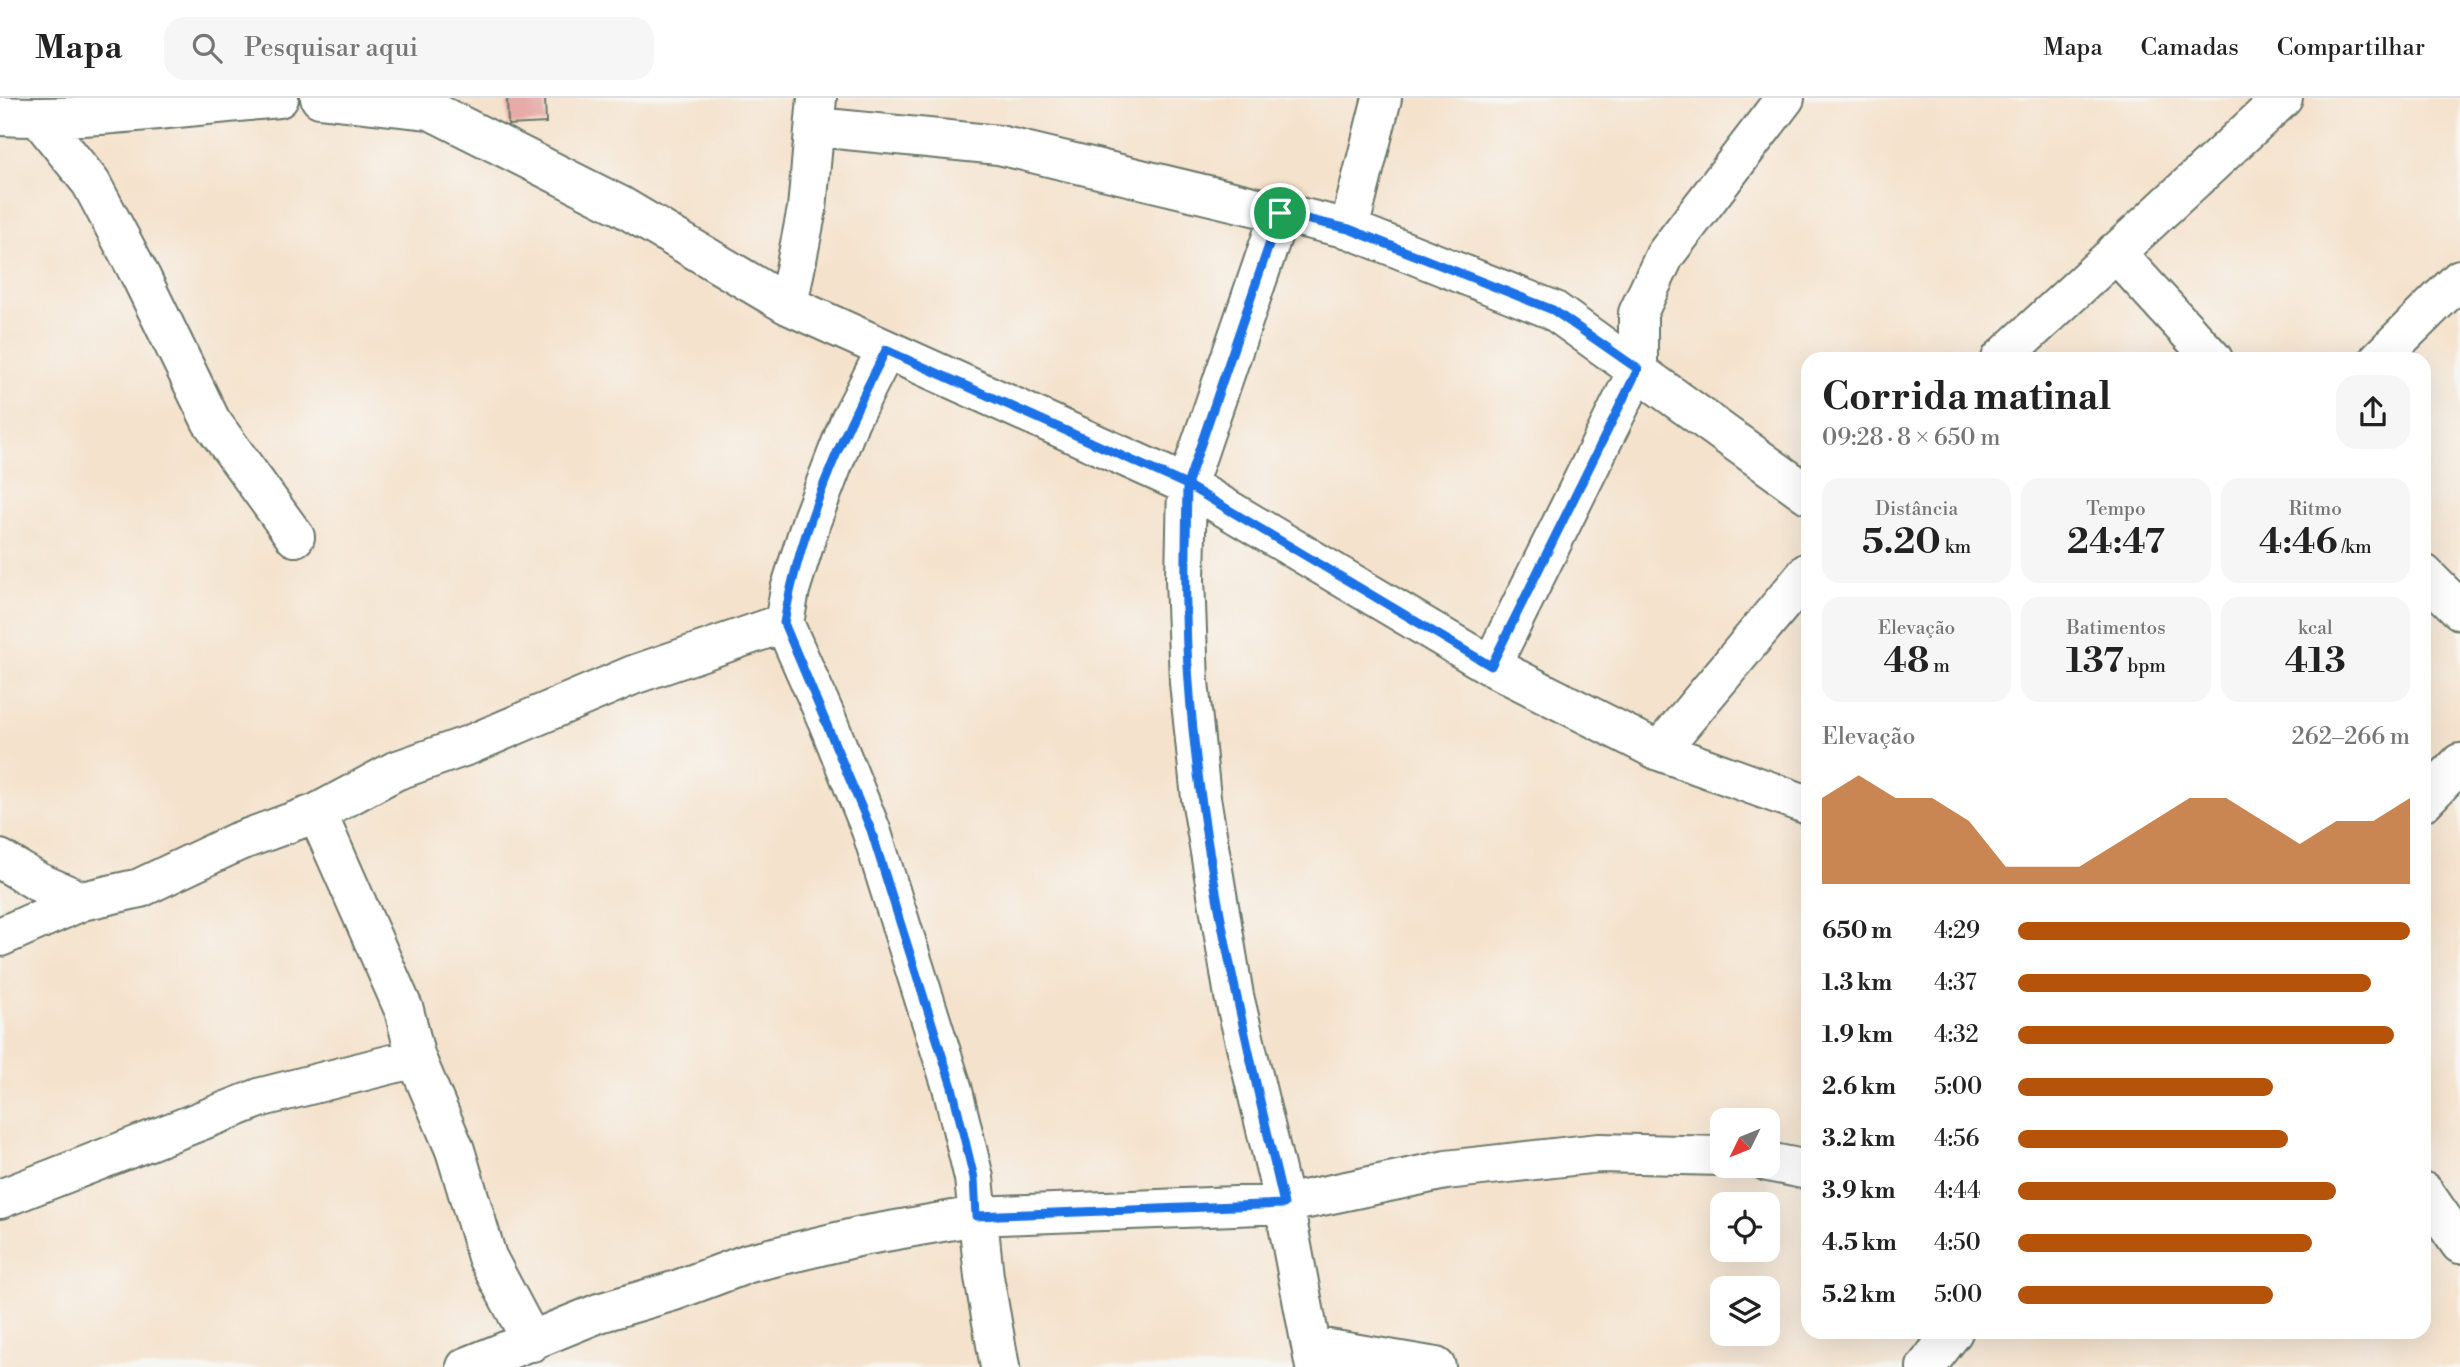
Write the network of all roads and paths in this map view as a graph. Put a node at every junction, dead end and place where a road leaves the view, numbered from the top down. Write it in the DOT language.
graph roads {
  1 [pos="279,98"];
  2 [pos="320,98"];
  3 [pos="1382,98"];
  4 [pos="1785,98"];
  5 [pos="2283,98"];
  6 [pos="431,104"];
  7 [pos="817,112"];
  8 [pos="0,116"];
  9 [pos="39,118"];
  10 [pos="1280,213"];
  11 [pos="1349,229"];
  12 [pos="2115,252"];
  13 [pos="2460,279"];
  14 [pos="788,305"];
  15 [pos="886,350"];
  16 [pos="2008,352"];
  17 [pos="2207,352"];
  18 [pos="2386,352"];
  19 [pos="1638,369"];
  20 [pos="1187,485"];
  21 [pos="1801,489"];
  22 [pos="295,537"];
  23 [pos="1801,580"];
  24 [pos="2431,581"];
  25 [pos="2460,610"];
  26 [pos="784,623"];
  27 [pos="1491,666"];
  28 [pos="1659,751"];
  29 [pos="2460,763"];
  30 [pos="2431,794"];
  31 [pos="1801,802"];
  32 [pos="317,813"];
  33 [pos="0,859"];
  34 [pos="82,901"];
  35 [pos="0,936"];
  36 [pos="416,1058"];
  37 [pos="1710,1156"];
  38 [pos="1780,1164"];
  39 [pos="1801,1169"];
  40 [pos="0,1199"];
  41 [pos="2431,1202"];
  42 [pos="1284,1204"];
  43 [pos="976,1216"];
  44 [pos="2460,1244"];
  45 [pos="1948,1339"];
  46 [pos="532,1342"];
  47 [pos="1313,1357"];
  48 [pos="466,1367"];
  49 [pos="1000,1367"];
  50 [pos="1436,1367"];
  51 [pos="1926,1367"];
  1 -- 9 [label="street"];
  2 -- 6 [label="street"];
  3 -- 11 [label="street"];
  4 -- 19 [label="street"];
  5 -- 12 [label="street"];
  6 -- 14 [label="street"];
  7 -- 10 [label="street"];
  7 -- 14 [label="street"];
  8 -- 9 [label="street"];
  9 -- 22 [label="street"];
  10 -- 11 [label="street"];
  10 -- 20 [label="street"];
  11 -- 19 [label="street"];
  12 -- 16 [label="street"];
  12 -- 17 [label="street"];
  13 -- 18 [label="street"];
  14 -- 15 [label="street"];
  15 -- 20 [label="street"];
  15 -- 26 [label="street"];
  19 -- 21 [label="street"];
  19 -- 27 [label="street"];
  20 -- 27 [label="street"];
  20 -- 42 [label="street"];
  23 -- 28 [label="street"];
  24 -- 25 [label="street"];
  26 -- 32 [label="street"];
  26 -- 43 [label="street"];
  27 -- 28 [label="street"];
  28 -- 31 [label="street"];
  29 -- 30 [label="street"];
  32 -- 34 [label="street"];
  32 -- 36 [label="street"];
  33 -- 34 [label="street"];
  34 -- 35 [label="street"];
  36 -- 40 [label="street"];
  36 -- 46 [label="street"];
  37 -- 42 [label="street"];
  38 -- 39 [label="street"];
  41 -- 44 [label="street"];
  42 -- 43 [label="street"];
  42 -- 47 [label="street"];
  43 -- 46 [label="street"];
  43 -- 49 [label="street"];
  45 -- 51 [label="street"];
  46 -- 48 [label="street"];
  47 -- 50 [label="street"];
}
